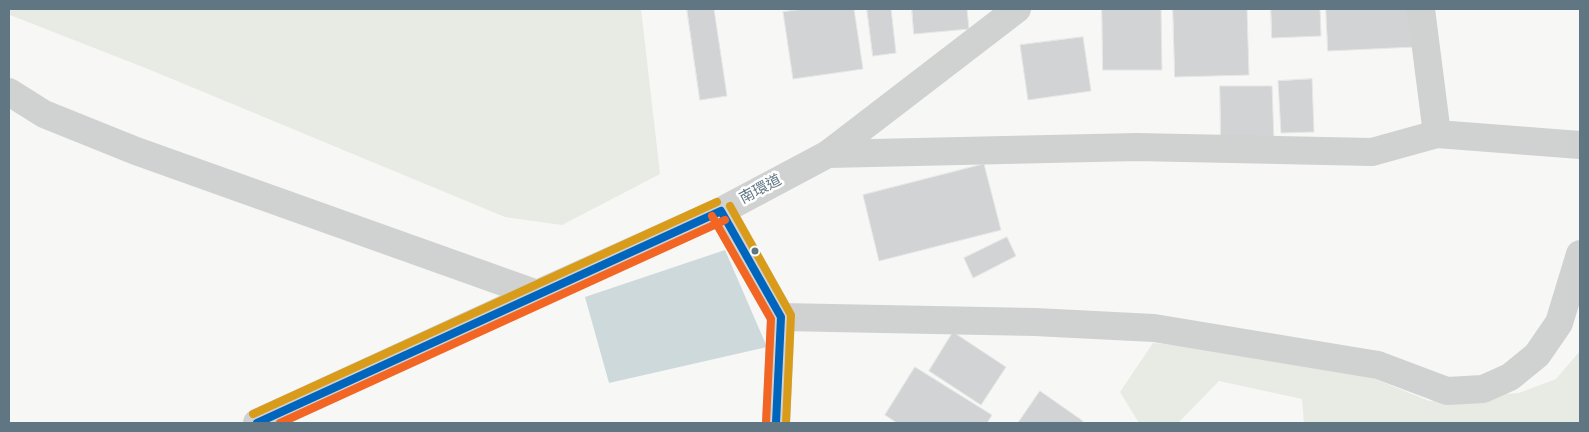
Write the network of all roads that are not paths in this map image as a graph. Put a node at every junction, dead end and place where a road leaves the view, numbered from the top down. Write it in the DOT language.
graph roads {
  1 [pos="1017,9"];
  2 [pos="1421,9"];
  3 [pos="9,92"];
  4 [pos="1437,134"];
  5 [pos="1580,145"];
  6 [pos="828,154"];
  7 [pos="721,212"];
  8 [pos="1580,254"];
  9 [pos="537,294"];
  10 [pos="781,317"];
  11 [pos="257,423"];
  12 [pos="776,423"];
  1 -- 6 [label="street, 南環道"];
  2 -- 4 [label="street"];
  3 -- 9 [label="street"];
  4 -- 5 [label="street"];
  4 -- 6 [label="street"];
  6 -- 7 [label="street, 南環道"];
  7 -- 9 [label="street, 南環道"];
  7 -- 10 [label="street"];
  8 -- 10 [label="street"];
  9 -- 11 [label="street, 南環道"];
  10 -- 12 [label="street"];
}
